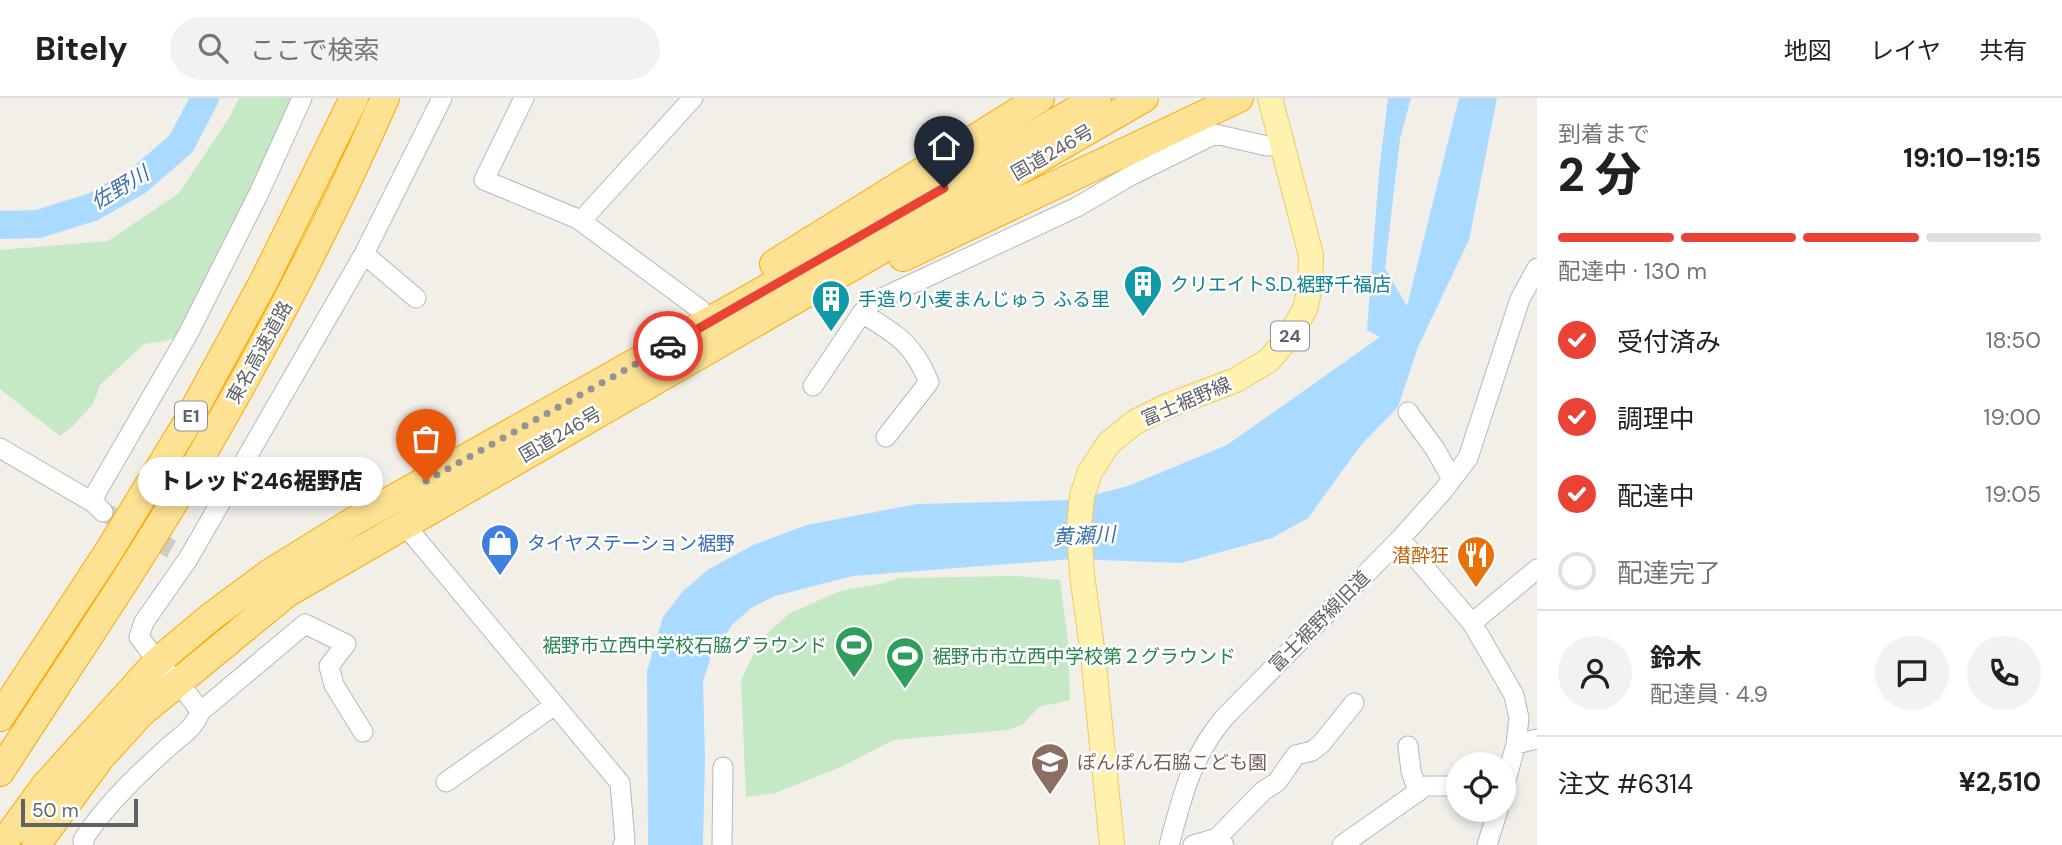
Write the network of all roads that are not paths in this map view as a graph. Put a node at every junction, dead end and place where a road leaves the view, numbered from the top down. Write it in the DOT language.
graph roads {
  1 [pos="302,98"];
  2 [pos="354,98"];
  3 [pos="385,98"];
  4 [pos="442,98"];
  5 [pos="524,98"];
  6 [pos="693,98"];
  7 [pos="1040,98"];
  8 [pos="1097,98"];
  9 [pos="1144,98"];
  10 [pos="1239,98"];
  11 [pos="1270,98"];
  12 [pos="1281,145"];
  13 [pos="581,221"];
  14 [pos="364,254"];
  15 [pos="1537,268"];
  16 [pos="416,298"];
  17 [pos="701,310"];
  18 [pos="862,313"];
  19 [pos="769,315"];
  20 [pos="813,386"];
  21 [pos="568,402"];
  22 [pos="1408,412"];
  23 [pos="886,437"];
  24 [pos="0,448"];
  25 [pos="1452,480"];
  26 [pos="404,524"];
  27 [pos="1400,539"];
  28 [pos="1537,569"];
  29 [pos="1472,624"];
  30 [pos="157,662"];
  31 [pos="178,682"];
  32 [pos="1354,703"];
  33 [pos="555,705"];
  34 [pos="200,712"];
  35 [pos="0,717"];
  36 [pos="363,732"];
  37 [pos="1537,738"];
  38 [pos="1517,744"];
  39 [pos="1408,746"];
  40 [pos="1515,752"];
  41 [pos="723,767"];
  42 [pos="0,772"];
  43 [pos="446,782"];
  44 [pos="1446,786"];
  45 [pos="1418,792"];
  46 [pos="1494,822"];
  47 [pos="1221,841"];
  48 [pos="2,845"];
  49 [pos="36,845"];
  50 [pos="84,845"];
  51 [pos="623,845"];
  52 [pos="722,845"];
  53 [pos="1112,845"];
  54 [pos="1169,845"];
  55 [pos="1194,845"];
  56 [pos="1342,845"];
  57 [pos="1487,845"];
  1 -- 24 [label="street"];
  2 -- 35 [label="highway, 東名高速道路 / E1"];
  3 -- 42 [label="highway, 東名高速道路 / E1"];
  4 -- 14 [label="street"];
  5 -- 13 [label="street"];
  6 -- 13 [label="street"];
  7 -- 17 [label="highway"];
  8 -- 21 [label="highway, 国道246号"];
  9 -- 19 [label="highway, 国道246号"];
  10 -- 19 [label="highway"];
  11 -- 12 [label="main road, 富士裾野線 / 24"];
  12 -- 18 [label="street"];
  12 -- 53 [label="main road, 富士裾野線 / 24"];
  13 -- 17 [label="street"];
  14 -- 16 [label="street"];
  14 -- 30 [label="street"];
  15 -- 25 [label="street, 富士裾野線旧道"];
  17 -- 21 [label="highway"];
  18 -- 20 [label="street"];
  18 -- 23 [label="street"];
  19 -- 26 [label="highway, 国道246号"];
  21 -- 30 [label="highway, 国道246号"];
  22 -- 25 [label="street"];
  25 -- 27 [label="street, 富士裾野線旧道"];
  26 -- 31 [label="highway, 国道246号"];
  26 -- 33 [label="street"];
  27 -- 29 [label="street"];
  27 -- 54 [label="street, 富士裾野線旧道"];
  28 -- 29 [label="street"];
  29 -- 38 [label="street"];
  30 -- 31 [label="street"];
  30 -- 48 [label="highway, 国道246号"];
  31 -- 34 [label="street"];
  31 -- 49 [label="highway, 国道246号"];
  32 -- 47 [label="street"];
  33 -- 43 [label="street"];
  33 -- 51 [label="street"];
  34 -- 36 [label="street"];
  34 -- 50 [label="street"];
  37 -- 38 [label="street"];
  38 -- 40 [label="street"];
  39 -- 45 [label="street"];
  41 -- 52 [label="street"];
  44 -- 45 [label="street"];
  45 -- 56 [label="street"];
  46 -- 57 [label="street"];
  47 -- 55 [label="street"];
}
